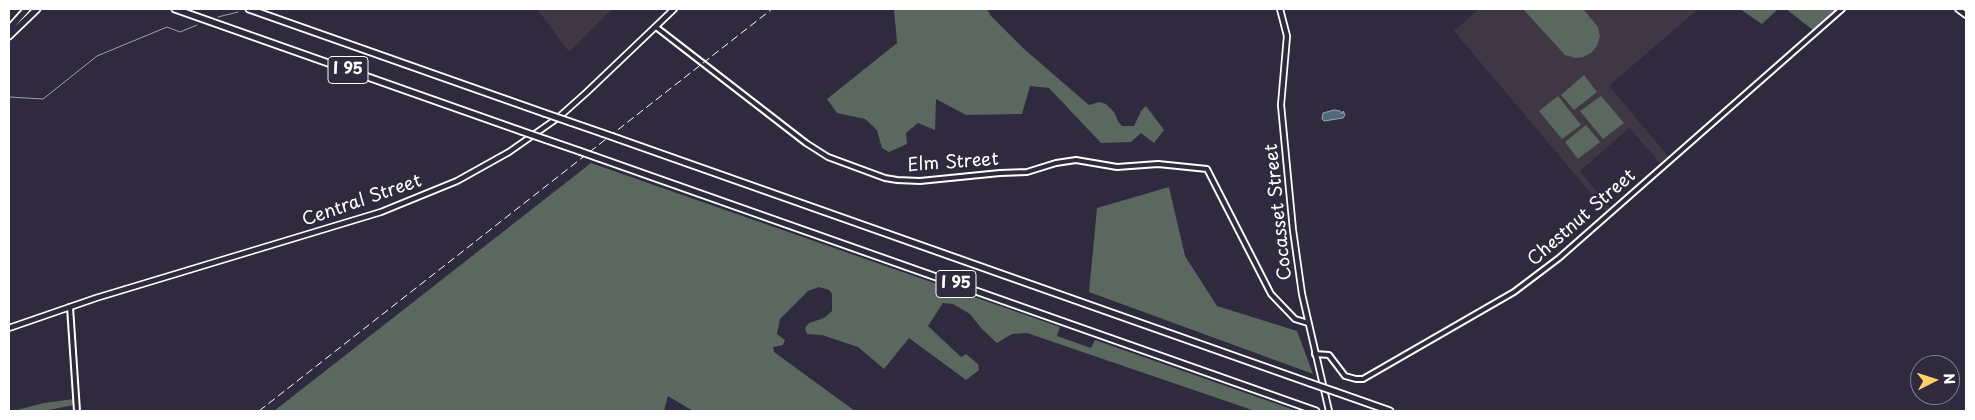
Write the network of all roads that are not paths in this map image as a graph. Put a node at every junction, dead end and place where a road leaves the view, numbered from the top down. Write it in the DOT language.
graph roads {
  1 [pos="27,9"];
  2 [pos="37,9"];
  3 [pos="176,9"];
  4 [pos="249,9"];
  5 [pos="674,9"];
  6 [pos="1280,9"];
  7 [pos="1842,9"];
  8 [pos="1958,9"];
  9 [pos="1966,15"];
  10 [pos="656,26"];
  11 [pos="9,29"];
  12 [pos="9,36"];
  13 [pos="70,307"];
  14 [pos="1308,323"];
  15 [pos="9,328"];
  16 [pos="1315,354"];
  17 [pos="77,411"];
  18 [pos="1316,411"];
  19 [pos="1329,411"];
  20 [pos="1390,411"];
  1 -- 11 [label="highway"];
  2 -- 12 [label="highway"];
  3 -- 18 [label="highway, I 95, bridge"];
  4 -- 20 [label="highway, I 95, bridge"];
  5 -- 10 [label="main road, Central Street"];
  6 -- 14 [label="main road, Cocasset Street"];
  7 -- 16 [label="street, Chestnut Street"];
  8 -- 9 [label="main road"];
  10 -- 13 [label="main road, Central Street"];
  10 -- 14 [label="street, Elm Street"];
  13 -- 15 [label="main road, Central Street"];
  13 -- 17 [label="street"];
  14 -- 16 [label="main road, Cocasset Street"];
  16 -- 19 [label="main road, Cocasset Street"];
}
